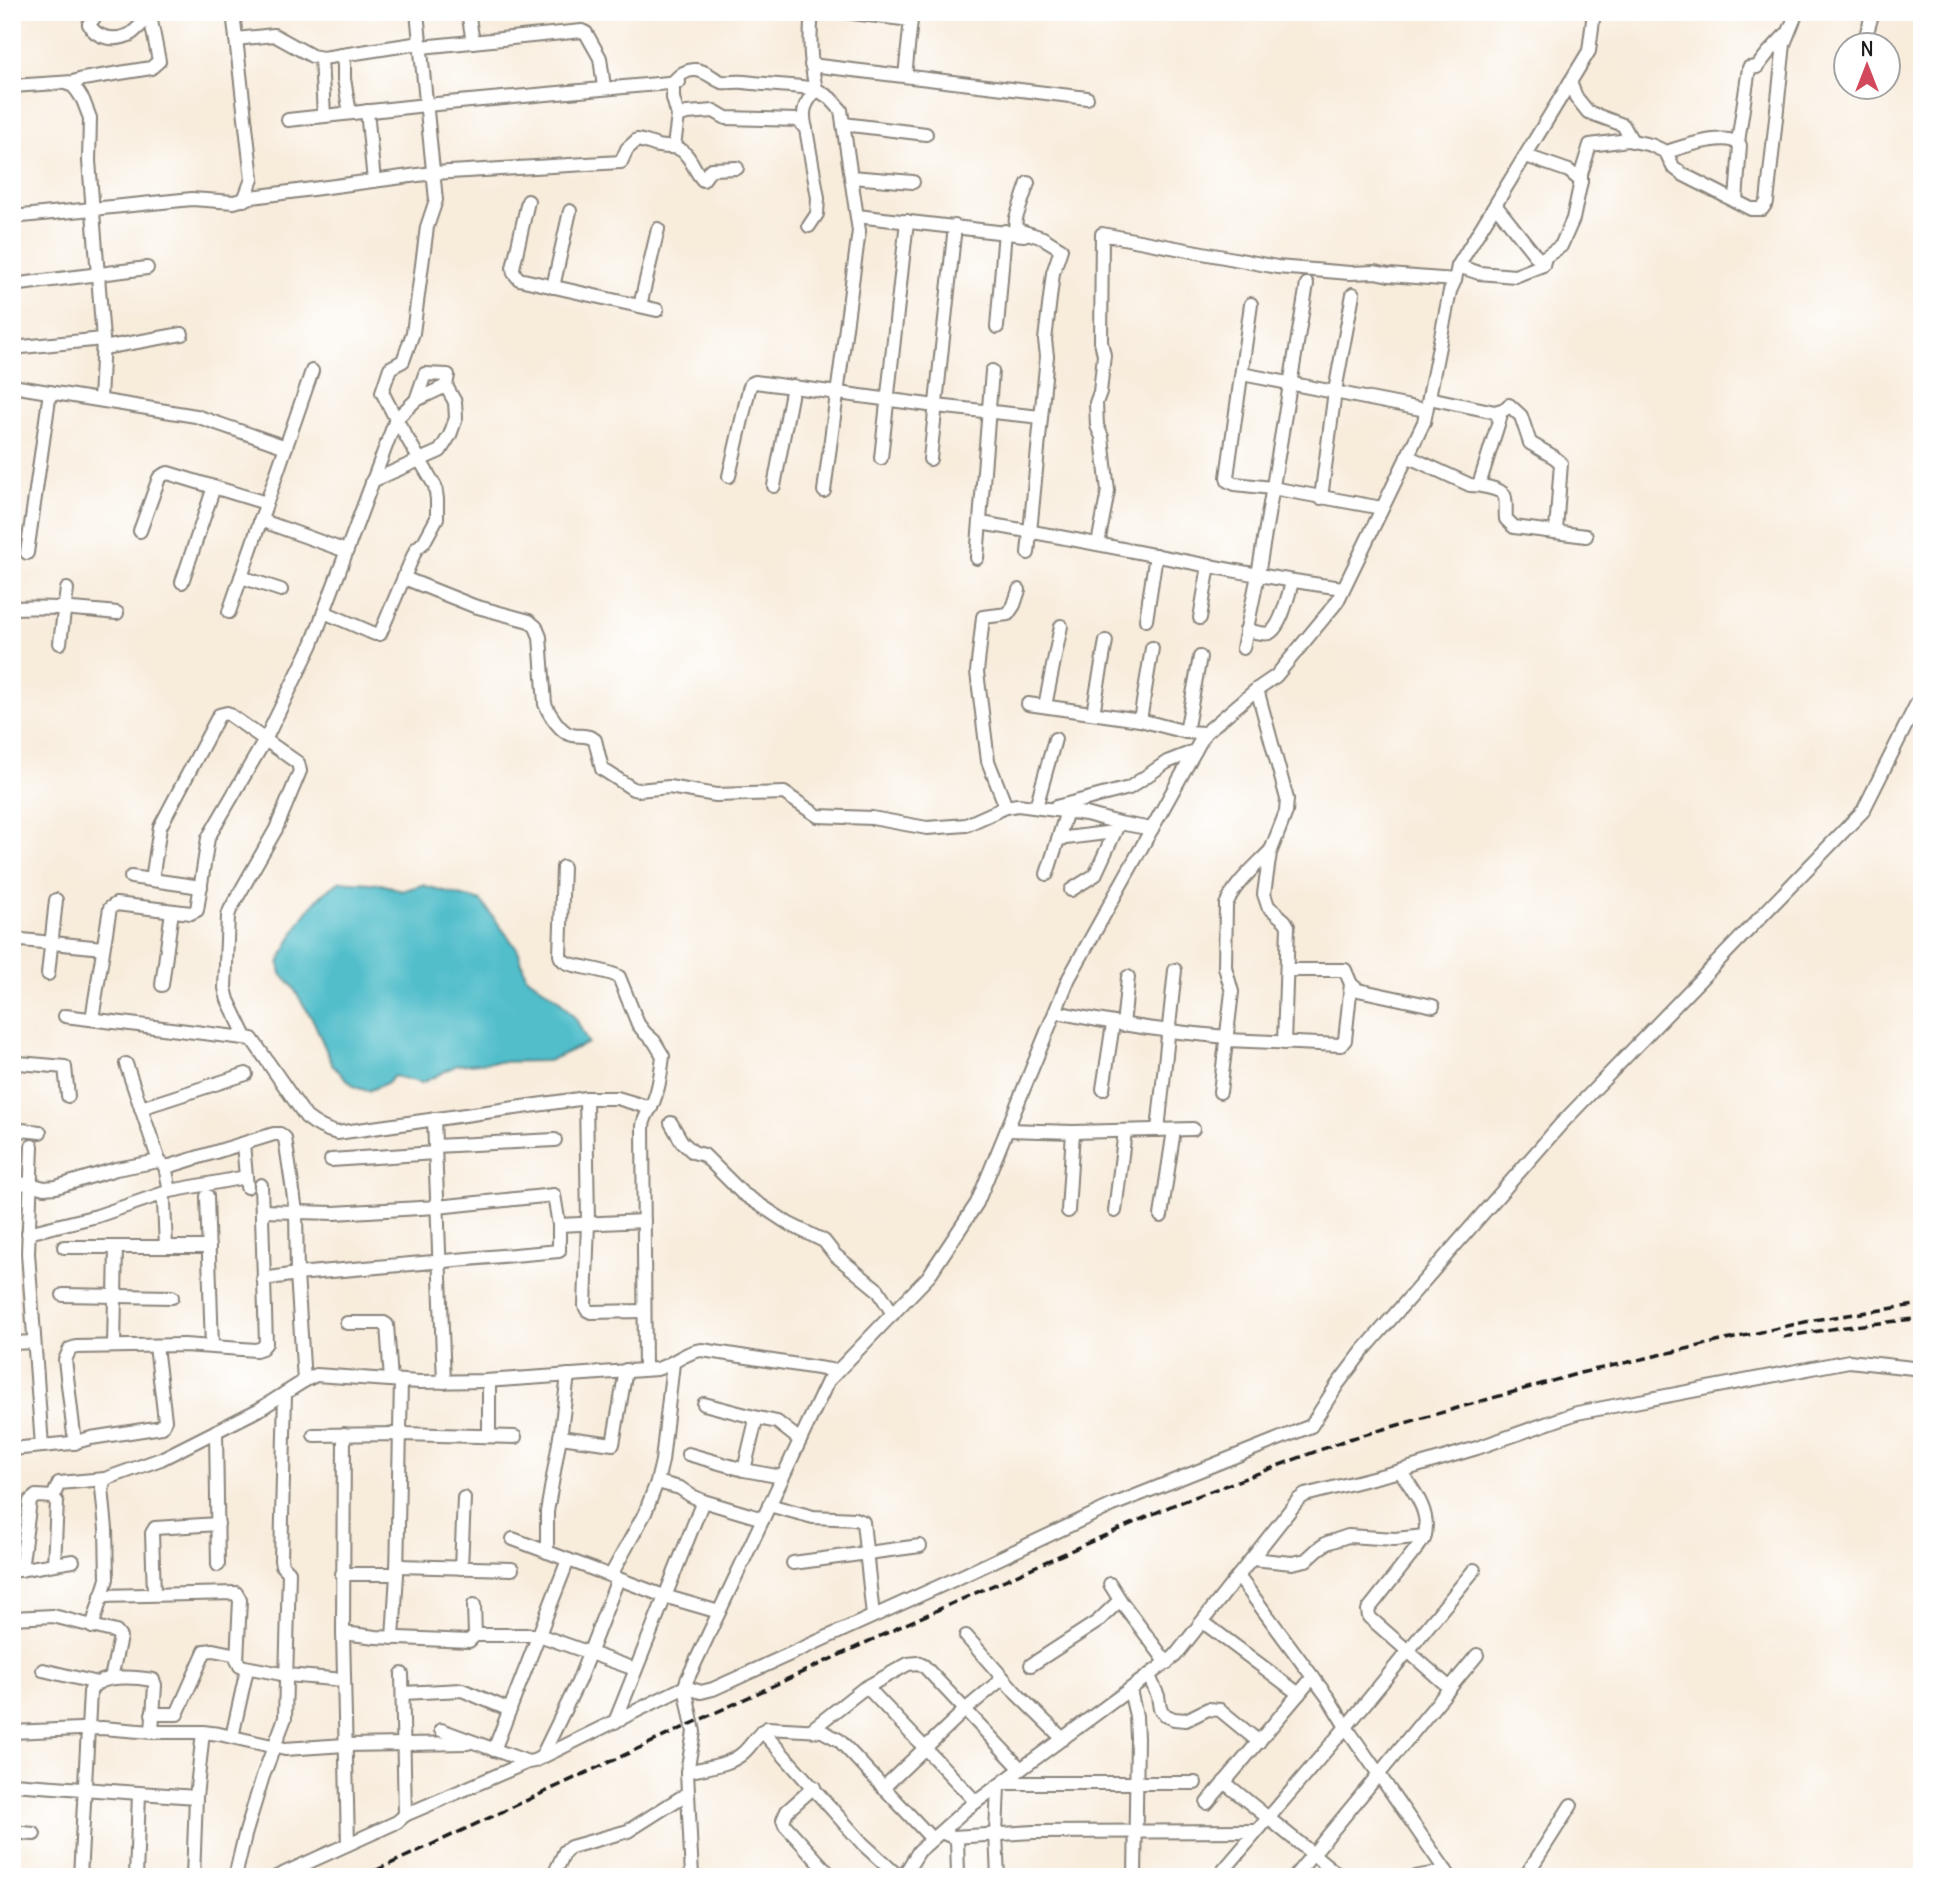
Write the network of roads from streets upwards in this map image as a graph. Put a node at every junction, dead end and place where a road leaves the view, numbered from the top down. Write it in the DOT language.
graph roads {
  1 [pos="99,12"];
  2 [pos="233,12"];
  3 [pos="417,12"];
  4 [pos="468,12"];
  5 [pos="812,12"];
  6 [pos="844,12"];
  7 [pos="1594,12"];
  8 [pos="1797,12"];
  9 [pos="1873,12"];
  10 [pos="154,14"];
  11 [pos="890,15"];
  12 [pos="1788,32"];
  13 [pos="1867,32"];
  14 [pos="236,39"];
  15 [pos="473,41"];
  16 [pos="421,45"];
  17 [pos="341,55"];
  18 [pos="321,58"];
  19 [pos="811,65"];
  20 [pos="905,76"];
  21 [pos="676,82"];
  22 [pos="1570,82"];
  23 [pos="65,83"];
  24 [pos="12,86"];
  25 [pos="604,87"];
  26 [pos="816,89"];
  27 [pos="1087,98"];
  28 [pos="426,105"];
  29 [pos="367,111"];
  30 [pos="350,113"];
  31 [pos="324,116"];
  32 [pos="678,116"];
  33 [pos="288,120"];
  34 [pos="843,124"];
  35 [pos="806,128"];
  36 [pos="926,134"];
  37 [pos="1632,141"];
  38 [pos="1738,142"];
  39 [pos="674,146"];
  40 [pos="1666,152"];
  41 [pos="1526,156"];
  42 [pos="737,168"];
  43 [pos="433,173"];
  44 [pos="851,177"];
  45 [pos="374,181"];
  46 [pos="1581,181"];
  47 [pos="914,182"];
  48 [pos="1028,183"];
  49 [pos="244,200"];
  50 [pos="528,201"];
  51 [pos="1736,201"];
  52 [pos="1496,206"];
  53 [pos="93,209"];
  54 [pos="570,211"];
  55 [pos="857,216"];
  56 [pos="12,217"];
  57 [pos="908,221"];
  58 [pos="809,226"];
  59 [pos="955,226"];
  60 [pos="658,229"];
  61 [pos="1005,231"];
  62 [pos="1042,238"];
  63 [pos="1543,265"];
  64 [pos="1458,266"];
  65 [pos="147,268"];
  66 [pos="98,275"];
  67 [pos="1455,280"];
  68 [pos="1307,284"];
  69 [pos="12,285"];
  70 [pos="553,286"];
  71 [pos="1353,294"];
  72 [pos="1251,304"];
  73 [pos="640,306"];
  74 [pos="657,310"];
  75 [pos="997,327"];
  76 [pos="182,334"];
  77 [pos="103,344"];
  78 [pos="12,348"];
  79 [pos="312,371"];
  80 [pos="992,371"];
  81 [pos="1242,373"];
  82 [pos="1289,383"];
  83 [pos="12,386"];
  84 [pos="446,386"];
  85 [pos="793,386"];
  86 [pos="1335,391"];
  87 [pos="50,392"];
  88 [pos="837,393"];
  89 [pos="888,399"];
  90 [pos="100,400"];
  91 [pos="416,400"];
  92 [pos="1428,404"];
  93 [pos="936,406"];
  94 [pos="1505,409"];
  95 [pos="988,411"];
  96 [pos="1041,417"];
  97 [pos="396,419"];
  98 [pos="286,447"];
  99 [pos="1407,456"];
  100 [pos="881,458"];
  101 [pos="930,458"];
  102 [pos="420,460"];
  103 [pos="729,476"];
  104 [pos="372,481"];
  105 [pos="1479,485"];
  106 [pos="774,486"];
  107 [pos="214,487"];
  108 [pos="1272,488"];
  109 [pos="824,491"];
  110 [pos="1321,498"];
  111 [pos="266,503"];
  112 [pos="1382,508"];
  113 [pos="260,520"];
  114 [pos="980,523"];
  115 [pos="140,531"];
  116 [pos="1031,531"];
  117 [pos="1556,531"];
  118 [pos="1586,536"];
  119 [pos="1098,544"];
  120 [pos="346,551"];
  121 [pos="27,553"];
  122 [pos="1028,553"];
  123 [pos="1156,555"];
  124 [pos="977,558"];
  125 [pos="1209,565"];
  126 [pos="1258,575"];
  127 [pos="241,577"];
  128 [pos="404,578"];
  129 [pos="182,582"];
  130 [pos="1292,582"];
  131 [pos="1343,588"];
  132 [pos="66,589"];
  133 [pos="281,590"];
  134 [pos="1019,590"];
  135 [pos="64,607"];
  136 [pos="12,608"];
  137 [pos="229,612"];
  138 [pos="324,612"];
  139 [pos="117,614"];
  140 [pos="1200,618"];
  141 [pos="1146,620"];
  142 [pos="1061,626"];
  143 [pos="1246,630"];
  144 [pos="1106,641"];
  145 [pos="60,643"];
  146 [pos="1152,648"];
  147 [pos="1243,648"];
  148 [pos="1200,657"];
  149 [pos="1257,689"];
  150 [pos="1922,693"];
  151 [pos="1028,704"];
  152 [pos="1045,706"];
  153 [pos="1093,713"];
  154 [pos="1140,720"];
  155 [pos="1185,732"];
  156 [pos="1205,733"];
  157 [pos="1055,739"];
  158 [pos="265,740"];
  159 [pos="1195,751"];
  160 [pos="1006,807"];
  161 [pos="1043,808"];
  162 [pos="1067,811"];
  163 [pos="1117,827"];
  164 [pos="1152,829"];
  165 [pos="1058,839"];
  166 [pos="1270,850"];
  167 [pos="563,867"];
  168 [pos="1047,874"];
  169 [pos="131,877"];
  170 [pos="152,880"];
  171 [pos="201,887"];
  172 [pos="1070,890"];
  173 [pos="56,900"];
  174 [pos="172,911"];
  175 [pos="12,939"];
  176 [pos="51,943"];
  177 [pos="103,948"];
  178 [pos="1175,970"];
  179 [pos="1287,970"];
  180 [pos="48,974"];
  181 [pos="1128,977"];
  182 [pos="1351,984"];
  183 [pos="162,985"];
  184 [pos="1433,1006"];
  185 [pos="1056,1012"];
  186 [pos="65,1016"];
  187 [pos="92,1019"];
  188 [pos="1118,1024"];
  189 [pos="1169,1032"];
  190 [pos="246,1037"];
  191 [pos="1226,1038"];
  192 [pos="1284,1043"];
  193 [pos="126,1064"];
  194 [pos="12,1072"];
  195 [pos="246,1074"];
  196 [pos="1103,1089"];
  197 [pos="1220,1092"];
  198 [pos="68,1096"];
  199 [pos="586,1098"];
  200 [pos="141,1108"];
  201 [pos="651,1108"];
  202 [pos="434,1119"];
  203 [pos="671,1123"];
  204 [pos="12,1129"];
  205 [pos="1193,1129"];
  206 [pos="1007,1130"];
  207 [pos="1158,1130"];
  208 [pos="1174,1130"];
  209 [pos="1125,1131"];
  210 [pos="40,1132"];
  211 [pos="1073,1132"];
  212 [pos="555,1140"];
  213 [pos="243,1144"];
  214 [pos="32,1146"];
  215 [pos="435,1149"];
  216 [pos="331,1160"];
  217 [pos="162,1164"];
  218 [pos="12,1183"];
  219 [pos="30,1184"];
  220 [pos="261,1185"];
  221 [pos="167,1196"];
  222 [pos="207,1196"];
  223 [pos="437,1207"];
  224 [pos="261,1211"];
  225 [pos="296,1211"];
  226 [pos="1068,1211"];
  227 [pos="1115,1212"];
  228 [pos="1161,1216"];
  229 [pos="644,1221"];
  230 [pos="588,1223"];
  231 [pos="559,1225"];
  232 [pos="28,1233"];
  233 [pos="64,1247"];
  234 [pos="116,1247"];
  235 [pos="166,1247"];
  236 [pos="209,1247"];
  237 [pos="440,1261"];
  238 [pos="297,1274"];
  239 [pos="263,1279"];
  240 [pos="64,1295"];
  241 [pos="115,1297"];
  242 [pos="172,1297"];
  243 [pos="644,1311"];
  244 [pos="893,1314"];
  245 [pos="347,1322"];
  246 [pos="34,1342"];
  247 [pos="12,1343"];
  248 [pos="114,1346"];
  249 [pos="156,1346"];
  250 [pos="212,1347"];
  251 [pos="673,1363"];
  252 [pos="645,1369"];
  253 [pos="1922,1369"];
  254 [pos="626,1370"];
  255 [pos="837,1371"];
  256 [pos="568,1375"];
  257 [pos="396,1380"];
  258 [pos="304,1381"];
  259 [pos="489,1381"];
  260 [pos="443,1382"];
  261 [pos="285,1393"];
  262 [pos="704,1404"];
  263 [pos="754,1417"];
  264 [pos="216,1431"];
  265 [pos="344,1434"];
  266 [pos="401,1434"];
  267 [pos="314,1435"];
  268 [pos="489,1436"];
  269 [pos="515,1437"];
  270 [pos="560,1437"];
  271 [pos="800,1440"];
  272 [pos="75,1443"];
  273 [pos="42,1446"];
  274 [pos="12,1449"];
  275 [pos="688,1454"];
  276 [pos="744,1470"];
  277 [pos="1400,1471"];
  278 [pos="782,1478"];
  279 [pos="105,1479"];
  280 [pos="657,1482"];
  281 [pos="53,1497"];
  282 [pos="464,1498"];
  283 [pos="703,1501"];
  284 [pos="769,1505"];
  285 [pos="762,1519"];
  286 [pos="218,1524"];
  287 [pos="1425,1536"];
  288 [pos="513,1539"];
  289 [pos="920,1546"];
  290 [pos="547,1552"];
  291 [pos="866,1554"];
  292 [pos="1252,1559"];
  293 [pos="568,1560"];
  294 [pos="73,1561"];
  295 [pos="793,1563"];
  296 [pos="54,1564"];
  297 [pos="218,1565"];
  298 [pos="461,1568"];
  299 [pos="512,1569"];
  300 [pos="397,1570"];
  301 [pos="1474,1570"];
  302 [pos="15,1573"];
  303 [pos="342,1574"];
  304 [pos="1238,1576"];
  305 [pos="615,1577"];
  306 [pos="1110,1584"];
  307 [pos="153,1594"];
  308 [pos="664,1595"];
  309 [pos="101,1596"];
  310 [pos="1120,1600"];
  311 [pos="474,1605"];
  312 [pos="719,1612"];
  313 [pos="873,1616"];
  314 [pos="12,1618"];
  315 [pos="1203,1622"];
  316 [pos="92,1627"];
  317 [pos="343,1633"];
  318 [pos="475,1635"];
  319 [pos="539,1635"];
  320 [pos="966,1636"];
  321 [pos="393,1638"];
  322 [pos="1407,1651"];
  323 [pos="589,1654"];
  324 [pos="237,1655"];
  325 [pos="1477,1655"];
  326 [pos="1167,1662"];
  327 [pos="1031,1665"];
  328 [pos="247,1668"];
  329 [pos="635,1669"];
  330 [pos="43,1670"];
  331 [pos="402,1674"];
  332 [pos="287,1675"];
  333 [pos="1149,1676"];
  334 [pos="1313,1677"];
  335 [pos="111,1678"];
  336 [pos="1003,1678"];
  337 [pos="344,1680"];
  338 [pos="97,1683"];
  339 [pos="685,1687"];
  340 [pos="867,1687"];
  341 [pos="1450,1688"];
  342 [pos="1130,1690"];
  343 [pos="402,1693"];
  344 [pos="1299,1694"];
  345 [pos="510,1710"];
  346 [pos="965,1710"];
  347 [pos="152,1714"];
  348 [pos="615,1722"];
  349 [pos="1346,1727"];
  350 [pos="89,1730"];
  351 [pos="441,1730"];
  352 [pos="811,1730"];
  353 [pos="762,1731"];
  354 [pos="12,1732"];
  355 [pos="152,1732"];
  356 [pos="203,1732"];
  357 [pos="232,1737"];
  358 [pos="1063,1740"];
  359 [pos="1259,1742"];
  360 [pos="404,1743"];
  361 [pos="474,1743"];
  362 [pos="345,1745"];
  363 [pos="275,1746"];
  364 [pos="925,1748"];
  365 [pos="494,1750"];
  366 [pos="542,1756"];
  367 [pos="528,1762"];
  368 [pos="1021,1769"];
  369 [pos="687,1772"];
  370 [pos="1379,1774"];
  371 [pos="1136,1782"];
  372 [pos="1224,1782"];
  373 [pos="1195,1783"];
  374 [pos="12,1784"];
  375 [pos="1001,1784"];
  376 [pos="814,1787"];
  377 [pos="883,1788"];
  378 [pos="85,1789"];
  379 [pos="139,1793"];
  380 [pos="688,1793"];
  381 [pos="196,1797"];
  382 [pos="976,1802"];
  383 [pos="1207,1803"];
  384 [pos="1571,1805"];
  385 [pos="405,1815"];
  386 [pos="1269,1816"];
  387 [pos="1135,1831"];
  388 [pos="1256,1831"];
  389 [pos="12,1832"];
  390 [pos="34,1834"];
  391 [pos="996,1834"];
  392 [pos="937,1835"];
  393 [pos="957,1837"];
  394 [pos="348,1844"];
  395 [pos="1313,1853"];
  396 [pos="1448,1874"];
  397 [pos="80,1877"];
  398 [pos="136,1877"];
  399 [pos="193,1877"];
  400 [pos="235,1877"];
  401 [pos="276,1877"];
  402 [pos="553,1877"];
  403 [pos="692,1877"];
  404 [pos="832,1877"];
  405 [pos="901,1877"];
  406 [pos="958,1877"];
  407 [pos="998,1877"];
  408 [pos="1135,1877"];
  409 [pos="1218,1877"];
  410 [pos="1294,1877"];
  411 [pos="1341,1877"];
  412 [pos="1415,1877"];
  413 [pos="1525,1877"];
  1 -- 10 [label="street"];
  2 -- 14 [label="street"];
  3 -- 16 [label="street"];
  4 -- 15 [label="street"];
  5 -- 19 [label="street"];
  6 -- 11 [label="street"];
  7 -- 22 [label="street"];
  8 -- 12 [label="street"];
  9 -- 13 [label="street"];
  10 -- 23 [label="street"];
  11 -- 20 [label="street"];
  12 -- 38 [label="street"];
  12 -- 51 [label="street"];
  14 -- 18 [label="street"];
  14 -- 49 [label="street"];
  15 -- 16 [label="street"];
  15 -- 25 [label="street"];
  16 -- 17 [label="street"];
  16 -- 28 [label="street"];
  17 -- 18 [label="street"];
  17 -- 30 [label="street"];
  18 -- 31 [label="street"];
  19 -- 20 [label="street"];
  19 -- 26 [label="street"];
  20 -- 27 [label="street"];
  21 -- 25 [label="street"];
  21 -- 26 [label="street"];
  21 -- 32 [label="street"];
  22 -- 37 [label="street"];
  22 -- 41 [label="street"];
  23 -- 24 [label="street"];
  23 -- 53 [label="street"];
  25 -- 28 [label="street"];
  26 -- 34 [label="street"];
  26 -- 35 [label="street"];
  28 -- 29 [label="street"];
  28 -- 43 [label="street"];
  29 -- 30 [label="street"];
  29 -- 45 [label="street"];
  30 -- 31 [label="street"];
  31 -- 33 [label="street"];
  32 -- 35 [label="street"];
  32 -- 39 [label="street"];
  34 -- 36 [label="street"];
  34 -- 44 [label="street"];
  35 -- 58 [label="street"];
  37 -- 40 [label="street"];
  37 -- 46 [label="street"];
  38 -- 40 [label="street"];
  38 -- 51 [label="street"];
  39 -- 42 [label="street"];
  39 -- 43 [label="street"];
  40 -- 51 [label="street"];
  41 -- 46 [label="street"];
  41 -- 52 [label="street"];
  43 -- 45 [label="street"];
  43 -- 97 [label="street"];
  44 -- 47 [label="street"];
  44 -- 55 [label="street"];
  45 -- 49 [label="street"];
  46 -- 63 [label="street"];
  48 -- 62 [label="street"];
  49 -- 53 [label="street"];
  50 -- 70 [label="street"];
  52 -- 63 [label="street"];
  52 -- 64 [label="street"];
  53 -- 56 [label="street"];
  53 -- 66 [label="street"];
  54 -- 70 [label="street"];
  55 -- 57 [label="street"];
  55 -- 88 [label="street"];
  57 -- 59 [label="street"];
  57 -- 89 [label="street"];
  59 -- 61 [label="street"];
  59 -- 93 [label="street"];
  60 -- 73 [label="street"];
  61 -- 62 [label="street"];
  61 -- 75 [label="street"];
  62 -- 96 [label="street"];
  63 -- 64 [label="street"];
  64 -- 67 [label="street"];
  65 -- 66 [label="street"];
  66 -- 69 [label="street"];
  66 -- 77 [label="street"];
  67 -- 92 [label="street"];
  67 -- 119 [label="street"];
  68 -- 82 [label="street"];
  70 -- 73 [label="street"];
  71 -- 86 [label="street"];
  72 -- 81 [label="street"];
  73 -- 74 [label="street"];
  76 -- 77 [label="street"];
  77 -- 78 [label="street"];
  77 -- 90 [label="street"];
  79 -- 98 [label="street"];
  80 -- 95 [label="street"];
  81 -- 82 [label="street"];
  81 -- 108 [label="street"];
  82 -- 86 [label="street"];
  82 -- 108 [label="street"];
  83 -- 87 [label="street"];
  84 -- 91 [label="street"];
  84 -- 91 [label="street"];
  84 -- 102 [label="street"];
  85 -- 88 [label="street"];
  85 -- 103 [label="street"];
  85 -- 106 [label="street"];
  86 -- 92 [label="street"];
  86 -- 110 [label="street"];
  87 -- 90 [label="street"];
  87 -- 121 [label="street"];
  88 -- 89 [label="street"];
  88 -- 109 [label="street"];
  89 -- 93 [label="street"];
  89 -- 100 [label="street"];
  90 -- 98 [label="street"];
  91 -- 97 [label="street"];
  92 -- 94 [label="street"];
  92 -- 99 [label="street"];
  93 -- 95 [label="street"];
  93 -- 101 [label="street"];
  94 -- 105 [label="street"];
  94 -- 117 [label="street"];
  95 -- 96 [label="street"];
  95 -- 114 [label="street"];
  96 -- 116 [label="street"];
  97 -- 102 [label="street"];
  97 -- 104 [label="street"];
  98 -- 111 [label="street"];
  99 -- 105 [label="street"];
  99 -- 112 [label="street"];
  102 -- 104 [label="street"];
  102 -- 128 [label="street"];
  104 -- 120 [label="street"];
  105 -- 117 [label="street"];
  107 -- 111 [label="street"];
  107 -- 115 [label="street"];
  107 -- 129 [label="street"];
  108 -- 110 [label="street"];
  108 -- 126 [label="street"];
  110 -- 112 [label="street"];
  111 -- 113 [label="street"];
  112 -- 131 [label="street"];
  113 -- 120 [label="street"];
  113 -- 127 [label="street"];
  114 -- 116 [label="street"];
  114 -- 124 [label="street"];
  116 -- 119 [label="street"];
  116 -- 122 [label="street"];
  117 -- 118 [label="street"];
  119 -- 123 [label="street"];
  120 -- 138 [label="street"];
  123 -- 125 [label="street"];
  123 -- 141 [label="street"];
  125 -- 126 [label="street"];
  125 -- 140 [label="street"];
  126 -- 130 [label="street"];
  126 -- 143 [label="street"];
  127 -- 133 [label="street"];
  127 -- 137 [label="street"];
  128 -- 138 [label="street"];
  128 -- 160 [label="street"];
  130 -- 131 [label="street"];
  130 -- 143 [label="street"];
  131 -- 149 [label="street"];
  132 -- 135 [label="street"];
  134 -- 160 [label="street"];
  135 -- 136 [label="street"];
  135 -- 139 [label="street"];
  135 -- 145 [label="street"];
  138 -- 158 [label="street"];
  142 -- 152 [label="street"];
  143 -- 147 [label="street"];
  144 -- 153 [label="street"];
  146 -- 154 [label="street"];
  148 -- 155 [label="street"];
  149 -- 156 [label="street"];
  149 -- 166 [label="street"];
  150 -- 313 [label="street"];
  151 -- 152 [label="street"];
  152 -- 153 [label="street"];
  153 -- 154 [label="street"];
  154 -- 155 [label="street"];
  155 -- 156 [label="street"];
  156 -- 159 [label="street"];
  157 -- 161 [label="street"];
  158 -- 170 [label="street"];
  158 -- 171 [label="street"];
  158 -- 190 [label="street"];
  159 -- 161 [label="street"];
  159 -- 164 [label="street"];
  160 -- 161 [label="street"];
  161 -- 162 [label="street"];
  162 -- 163 [label="street"];
  162 -- 165 [label="street"];
  163 -- 164 [label="street"];
  163 -- 165 [label="street"];
  163 -- 172 [label="street"];
  164 -- 185 [label="street"];
  165 -- 168 [label="street"];
  166 -- 179 [label="street"];
  166 -- 191 [label="street"];
  167 -- 201 [label="street"];
  169 -- 170 [label="street"];
  170 -- 171 [label="street"];
  171 -- 174 [label="street"];
  173 -- 176 [label="street"];
  174 -- 177 [label="street"];
  174 -- 183 [label="street"];
  175 -- 176 [label="street"];
  176 -- 177 [label="street"];
  176 -- 180 [label="street"];
  177 -- 187 [label="street"];
  178 -- 189 [label="street"];
  179 -- 182 [label="street"];
  179 -- 192 [label="street"];
  181 -- 188 [label="street"];
  182 -- 184 [label="street"];
  182 -- 192 [label="street"];
  185 -- 188 [label="street"];
  185 -- 206 [label="street"];
  186 -- 187 [label="street"];
  187 -- 190 [label="street"];
  188 -- 189 [label="street"];
  188 -- 196 [label="street"];
  189 -- 191 [label="street"];
  189 -- 207 [label="street"];
  190 -- 202 [label="street"];
  191 -- 192 [label="street"];
  191 -- 197 [label="street"];
  193 -- 200 [label="street"];
  194 -- 198 [label="street"];
  195 -- 200 [label="street"];
  199 -- 201 [label="street"];
  199 -- 202 [label="street"];
  199 -- 230 [label="street"];
  200 -- 217 [label="street"];
  201 -- 229 [label="street"];
  202 -- 215 [label="street"];
  203 -- 244 [label="street"];
  204 -- 210 [label="street"];
  205 -- 208 [label="street"];
  206 -- 211 [label="street"];
  206 -- 244 [label="street"];
  207 -- 208 [label="street"];
  207 -- 209 [label="street"];
  208 -- 228 [label="street"];
  209 -- 211 [label="street"];
  209 -- 227 [label="street"];
  211 -- 226 [label="street"];
  212 -- 215 [label="street"];
  213 -- 217 [label="street"];
  213 -- 221 [label="street"];
  213 -- 225 [label="street"];
  214 -- 219 [label="street"];
  215 -- 216 [label="street"];
  215 -- 223 [label="street"];
  217 -- 219 [label="street"];
  217 -- 221 [label="street"];
  218 -- 219 [label="street"];
  219 -- 232 [label="street"];
  220 -- 224 [label="street"];
  221 -- 232 [label="street"];
  221 -- 235 [label="street"];
  222 -- 236 [label="street"];
  223 -- 225 [label="street"];
  223 -- 231 [label="street"];
  223 -- 237 [label="street"];
  224 -- 225 [label="street"];
  224 -- 239 [label="street"];
  225 -- 238 [label="street"];
  229 -- 230 [label="street"];
  229 -- 243 [label="street"];
  230 -- 231 [label="street"];
  230 -- 243 [label="street"];
  231 -- 237 [label="street"];
  232 -- 246 [label="street"];
  233 -- 234 [label="street"];
  234 -- 235 [label="street"];
  234 -- 241 [label="street"];
  235 -- 236 [label="street"];
  236 -- 250 [label="street"];
  237 -- 238 [label="street"];
  237 -- 260 [label="street"];
  238 -- 239 [label="street"];
  238 -- 258 [label="street"];
  239 -- 250 [label="street"];
  240 -- 241 [label="street"];
  241 -- 242 [label="street"];
  241 -- 248 [label="street"];
  243 -- 252 [label="street"];
  244 -- 255 [label="street"];
  245 -- 257 [label="street"];
  246 -- 247 [label="street"];
  246 -- 273 [label="street"];
  248 -- 249 [label="street"];
  248 -- 272 [label="street"];
  249 -- 250 [label="street"];
  249 -- 272 [label="street"];
  251 -- 252 [label="street"];
  251 -- 255 [label="street"];
  251 -- 280 [label="street"];
  252 -- 254 [label="street"];
  253 -- 277 [label="street"];
  254 -- 256 [label="street"];
  254 -- 270 [label="street"];
  255 -- 271 [label="street"];
  256 -- 259 [label="street"];
  256 -- 270 [label="street"];
  257 -- 258 [label="street"];
  257 -- 260 [label="street"];
  257 -- 266 [label="street"];
  258 -- 261 [label="street"];
  259 -- 260 [label="street"];
  259 -- 268 [label="street"];
  261 -- 264 [label="street"];
  261 -- 332 [label="street"];
  262 -- 263 [label="street"];
  263 -- 271 [label="street"];
  263 -- 276 [label="street"];
  264 -- 279 [label="street"];
  264 -- 286 [label="street"];
  265 -- 266 [label="street"];
  265 -- 267 [label="street"];
  265 -- 303 [label="street"];
  266 -- 268 [label="street"];
  266 -- 300 [label="street"];
  268 -- 269 [label="street"];
  270 -- 290 [label="street"];
  271 -- 278 [label="street"];
  272 -- 273 [label="street"];
  273 -- 274 [label="street"];
  275 -- 276 [label="street"];
  276 -- 278 [label="street"];
  277 -- 287 [label="street"];
  277 -- 292 [label="street"];
  278 -- 284 [label="street"];
  279 -- 281 [label="street"];
  279 -- 309 [label="street"];
  280 -- 283 [label="street"];
  280 -- 305 [label="street"];
  281 -- 296 [label="street"];
  281 -- 302 [label="street"];
  282 -- 298 [label="street"];
  283 -- 285 [label="street"];
  283 -- 308 [label="street"];
  284 -- 285 [label="street"];
  284 -- 291 [label="street"];
  285 -- 312 [label="street"];
  286 -- 297 [label="street"];
  286 -- 307 [label="street"];
  287 -- 292 [label="street"];
  287 -- 322 [label="street"];
  288 -- 290 [label="street"];
  289 -- 291 [label="street"];
  290 -- 293 [label="street"];
  291 -- 295 [label="street"];
  291 -- 313 [label="street"];
  292 -- 304 [label="street"];
  293 -- 305 [label="street"];
  293 -- 319 [label="street"];
  294 -- 296 [label="street"];
  296 -- 302 [label="street"];
  298 -- 299 [label="street"];
  298 -- 300 [label="street"];
  300 -- 303 [label="street"];
  300 -- 321 [label="street"];
  301 -- 322 [label="street"];
  303 -- 317 [label="street"];
  304 -- 315 [label="street"];
  304 -- 334 [label="street"];
  305 -- 308 [label="street"];
  305 -- 323 [label="street"];
  306 -- 310 [label="street"];
  307 -- 309 [label="street"];
  307 -- 324 [label="street"];
  308 -- 312 [label="street"];
  308 -- 329 [label="street"];
  309 -- 316 [label="street"];
  310 -- 326 [label="street"];
  310 -- 327 [label="street"];
  311 -- 318 [label="street"];
  312 -- 339 [label="street"];
  313 -- 339 [label="street"];
  314 -- 316 [label="street"];
  315 -- 326 [label="street"];
  315 -- 344 [label="street"];
  316 -- 335 [label="street"];
  317 -- 321 [label="street"];
  317 -- 337 [label="street"];
  318 -- 319 [label="street"];
  318 -- 321 [label="street"];
  319 -- 323 [label="street"];
  319 -- 345 [label="street"];
  320 -- 336 [label="street"];
  322 -- 341 [label="street"];
  322 -- 349 [label="street"];
  323 -- 329 [label="street"];
  323 -- 366 [label="street"];
  324 -- 328 [label="street"];
  324 -- 347 [label="street"];
  325 -- 341 [label="street"];
  326 -- 333 [label="street"];
  328 -- 332 [label="street"];
  328 -- 357 [label="street"];
  329 -- 348 [label="street"];
  330 -- 338 [label="street"];
  331 -- 343 [label="street"];
  332 -- 337 [label="street"];
  332 -- 363 [label="street"];
  333 -- 342 [label="street"];
  333 -- 359 [label="street"];
  334 -- 344 [label="street"];
  334 -- 349 [label="street"];
  335 -- 338 [label="street"];
  335 -- 347 [label="street"];
  336 -- 346 [label="street"];
  336 -- 358 [label="street"];
  337 -- 362 [label="street"];
  338 -- 350 [label="street"];
  339 -- 348 [label="street"];
  339 -- 369 [label="street"];
  340 -- 346 [label="street"];
  340 -- 352 [label="street"];
  340 -- 364 [label="street"];
  341 -- 370 [label="street"];
  342 -- 358 [label="street"];
  342 -- 371 [label="street"];
  343 -- 345 [label="street"];
  343 -- 360 [label="street"];
  344 -- 359 [label="street"];
  345 -- 365 [label="street"];
  346 -- 364 [label="street"];
  346 -- 368 [label="street"];
  347 -- 355 [label="street"];
  348 -- 366 [label="street"];
  349 -- 370 [label="street"];
  349 -- 386 [label="street"];
  350 -- 354 [label="street"];
  350 -- 355 [label="street"];
  350 -- 378 [label="street"];
  351 -- 361 [label="street"];
  352 -- 353 [label="street"];
  352 -- 377 [label="street"];
  353 -- 369 [label="street"];
  353 -- 376 [label="street"];
  355 -- 356 [label="street"];
  356 -- 357 [label="street"];
  356 -- 381 [label="street"];
  357 -- 363 [label="street"];
  358 -- 368 [label="street"];
  359 -- 372 [label="street"];
  360 -- 361 [label="street"];
  360 -- 362 [label="street"];
  360 -- 385 [label="street"];
  361 -- 365 [label="street"];
  362 -- 363 [label="street"];
  362 -- 394 [label="street"];
  363 -- 400 [label="street"];
  364 -- 377 [label="street"];
  364 -- 382 [label="street"];
  365 -- 367 [label="street"];
  366 -- 367 [label="street"];
  367 -- 385 [label="street"];
  368 -- 375 [label="street"];
  369 -- 380 [label="street"];
  370 -- 395 [label="street"];
  370 -- 396 [label="street"];
  371 -- 373 [label="street"];
  371 -- 375 [label="street"];
  371 -- 387 [label="street"];
  372 -- 383 [label="street"];
  372 -- 386 [label="street"];
  374 -- 378 [label="street"];
  375 -- 382 [label="street"];
  375 -- 391 [label="street"];
  376 -- 404 [label="street"];
  376 -- 405 [label="street"];
  377 -- 392 [label="street"];
  378 -- 379 [label="street"];
  378 -- 397 [label="street"];
  379 -- 381 [label="street"];
  379 -- 398 [label="street"];
  380 -- 402 [label="street"];
  380 -- 403 [label="street"];
  381 -- 399 [label="street"];
  382 -- 392 [label="street"];
  384 -- 413 [label="street"];
  385 -- 394 [label="street"];
  386 -- 388 [label="street"];
  386 -- 395 [label="street"];
  387 -- 388 [label="street"];
  387 -- 391 [label="street"];
  387 -- 408 [label="street"];
  388 -- 409 [label="street"];
  389 -- 390 [label="street"];
  391 -- 393 [label="street"];
  391 -- 407 [label="street"];
  392 -- 393 [label="street"];
  392 -- 405 [label="street"];
  393 -- 406 [label="street"];
  394 -- 401 [label="street"];
  395 -- 410 [label="street"];
  395 -- 411 [label="street"];
  396 -- 412 [label="street"];
}
